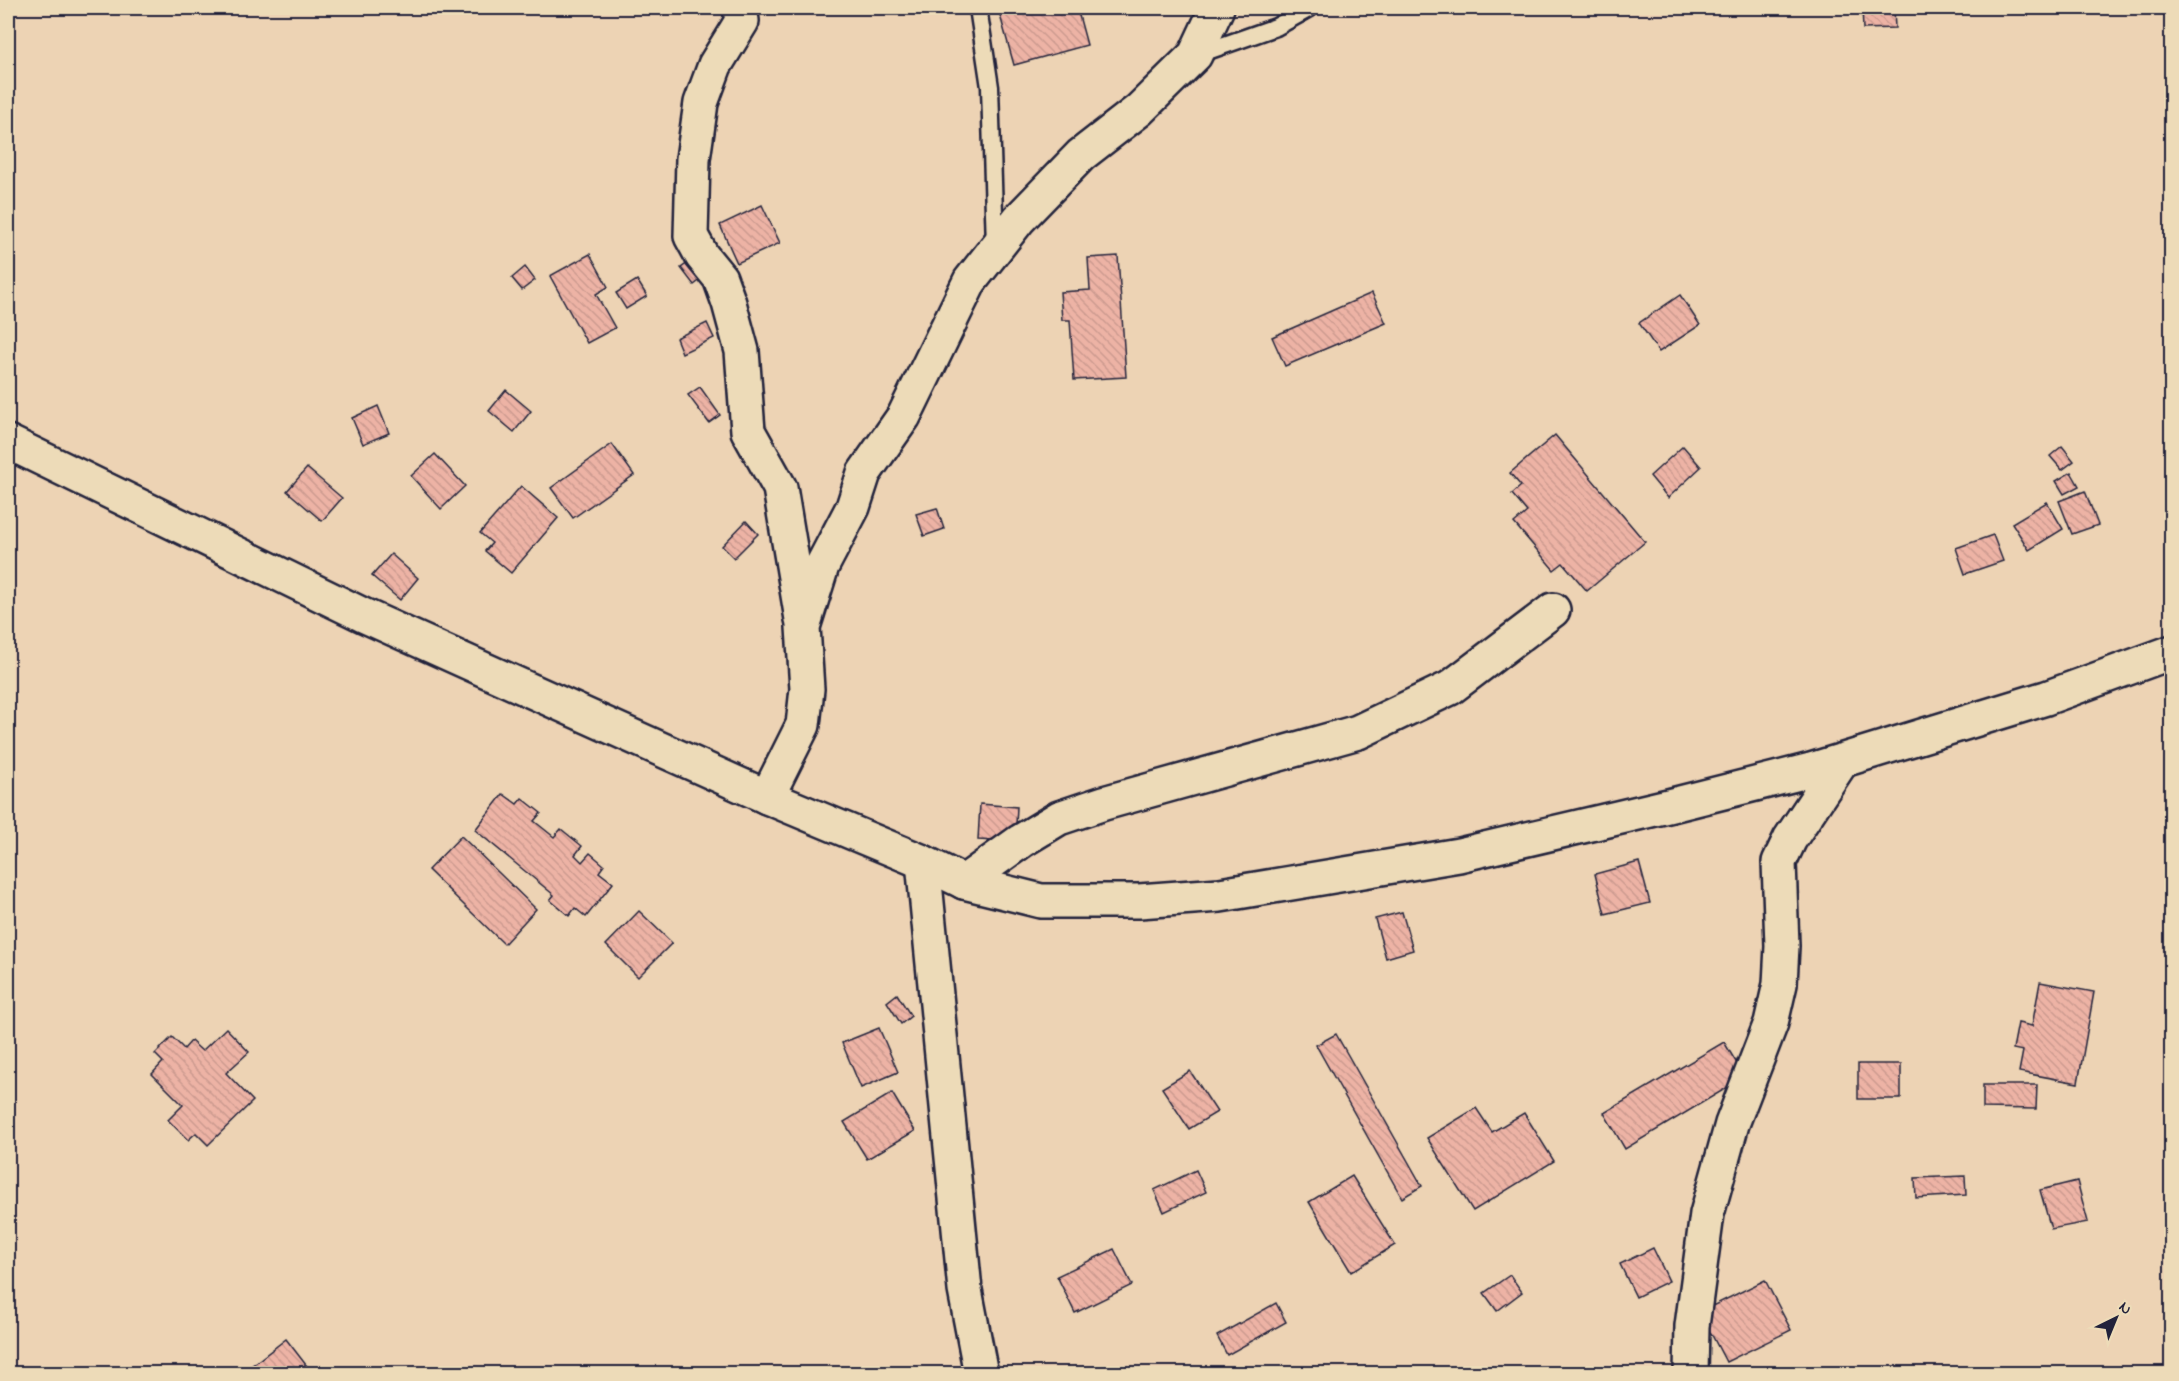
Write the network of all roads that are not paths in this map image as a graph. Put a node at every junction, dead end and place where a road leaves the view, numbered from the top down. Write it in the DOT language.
graph roads {
  1 [pos="740,8"];
  2 [pos="978,8"];
  3 [pos="1217,8"];
  4 [pos="1310,8"];
  5 [pos="1195,55"];
  6 [pos="995,249"];
  7 [pos="8,442"];
  8 [pos="1553,610"];
  9 [pos="803,627"];
  10 [pos="2172,652"];
  11 [pos="1842,761"];
  12 [pos="767,797"];
  13 [pos="923,862"];
  14 [pos="964,882"];
  15 [pos="981,1374"];
  16 [pos="1691,1374"];
  1 -- 9 [label="street"];
  2 -- 6 [label="lane"];
  3 -- 5 [label="street"];
  4 -- 5 [label="lane"];
  5 -- 6 [label="street"];
  6 -- 9 [label="street"];
  7 -- 12 [label="street"];
  8 -- 14 [label="street"];
  9 -- 12 [label="street"];
  10 -- 11 [label="street"];
  11 -- 14 [label="street"];
  11 -- 16 [label="street"];
  12 -- 13 [label="street"];
  13 -- 14 [label="street"];
  13 -- 15 [label="street"];
}
